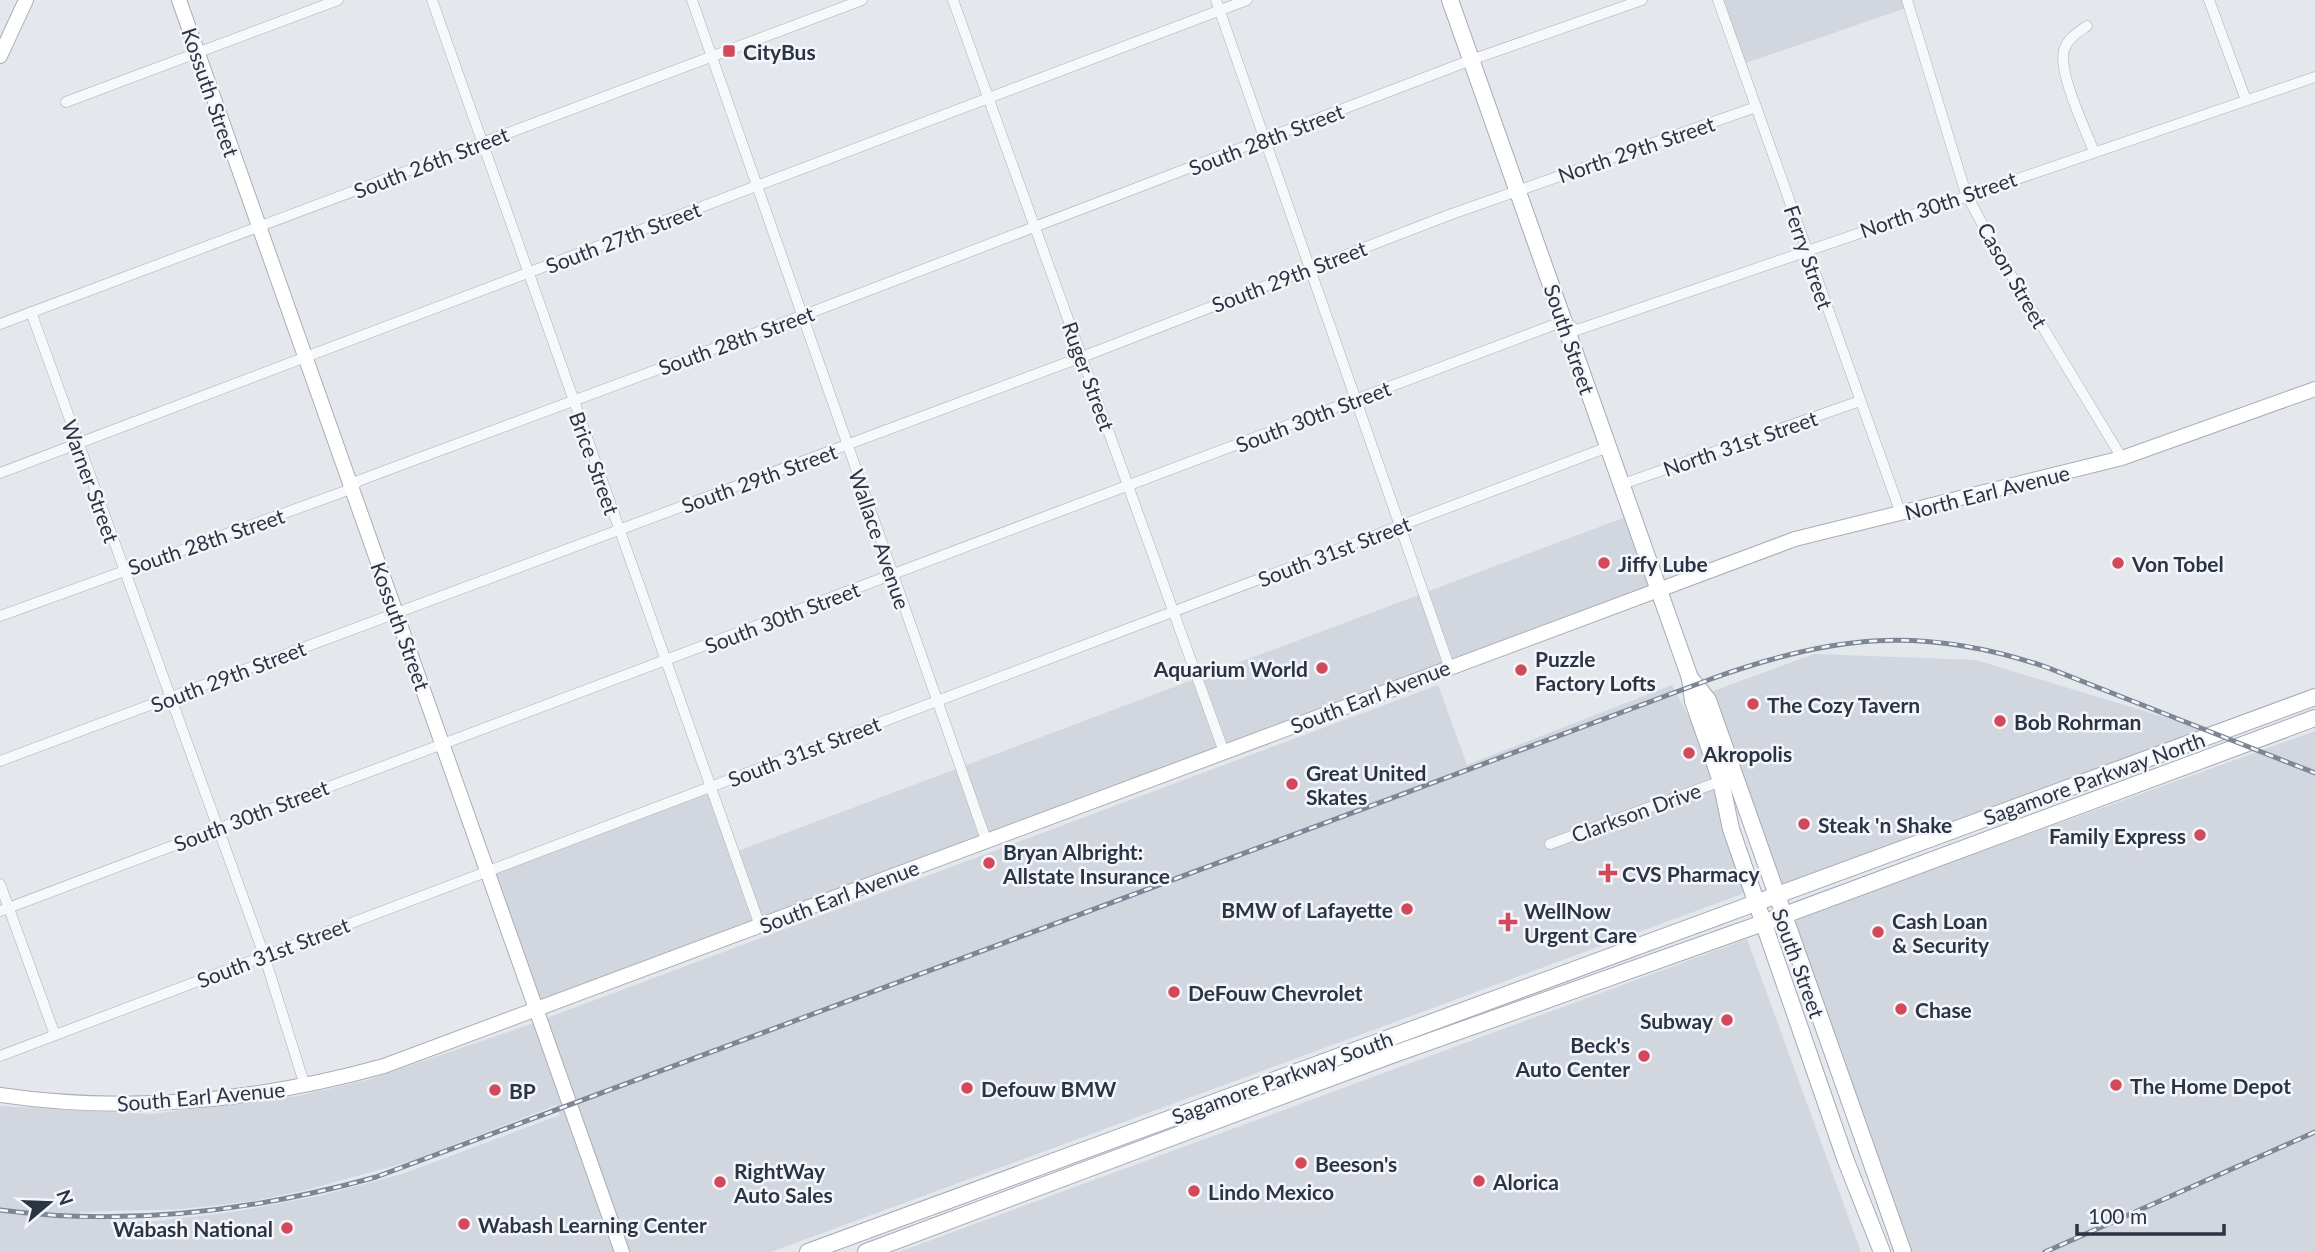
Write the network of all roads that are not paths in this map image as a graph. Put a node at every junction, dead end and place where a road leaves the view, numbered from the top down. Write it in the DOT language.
graph roads {
  1 [pos="26,0"];
  2 [pos="179,0"];
  3 [pos="338,0"];
  4 [pos="432,0"];
  5 [pos="692,0"];
  6 [pos="862,0"];
  7 [pos="953,0"];
  8 [pos="1247,0"];
  9 [pos="1450,0"];
  10 [pos="1642,0"];
  11 [pos="1717,0"];
  12 [pos="1907,0"];
  13 [pos="2209,0"];
  14 [pos="1218,5"];
  15 [pos="2087,26"];
  16 [pos="197,52"];
  17 [pos="0,56"];
  18 [pos="712,58"];
  19 [pos="1471,61"];
  20 [pos="2315,77"];
  21 [pos="989,98"];
  22 [pos="2246,100"];
  23 [pos="66,102"];
  24 [pos="1755,107"];
  25 [pos="1264,139"];
  26 [pos="481,143"];
  27 [pos="2094,152"];
  28 [pos="757,186"];
  29 [pos="1517,190"];
  30 [pos="1966,194"];
  31 [pos="1035,226"];
  32 [pos="259,228"];
  33 [pos="1807,250"];
  34 [pos="1310,268"];
  35 [pos="527,274"];
  36 [pos="31,313"];
  37 [pos="802,316"];
  38 [pos="1564,321"];
  39 [pos="0,324"];
  40 [pos="304,356"];
  41 [pos="1082,357"];
  42 [pos="2315,389"];
  43 [pos="1356,399"];
  44 [pos="572,400"];
  45 [pos="1860,401"];
  46 [pos="78,444"];
  47 [pos="848,445"];
  48 [pos="1608,447"];
  49 [pos="2122,458"];
  50 [pos="0,473"];
  51 [pos="1620,485"];
  52 [pos="1128,486"];
  53 [pos="352,488"];
  54 [pos="1901,514"];
  55 [pos="1399,526"];
  56 [pos="618,530"];
  57 [pos="123,570"];
  58 [pos="893,575"];
  59 [pos="1658,590"];
  60 [pos="1174,611"];
  61 [pos="396,612"];
  62 [pos="0,616"];
  63 [pos="664,661"];
  64 [pos="1449,666"];
  65 [pos="1690,678"];
  66 [pos="172,697"];
  67 [pos="2315,697"];
  68 [pos="937,701"];
  69 [pos="2315,718"];
  70 [pos="443,742"];
  71 [pos="1224,752"];
  72 [pos="0,761"];
  73 [pos="1721,781"];
  74 [pos="709,787"];
  75 [pos="217,828"];
  76 [pos="986,841"];
  77 [pos="1550,844"];
  78 [pos="489,871"];
  79 [pos="0,884"];
  80 [pos="1774,894"];
  81 [pos="1755,901"];
  82 [pos="4,909"];
  83 [pos="1782,916"];
  84 [pos="1763,923"];
  85 [pos="760,926"];
  86 [pos="264,955"];
  87 [pos="538,1009"];
  88 [pos="55,1035"];
  89 [pos="0,1056"];
  90 [pos="305,1086"];
  91 [pos="0,1095"];
  92 [pos="622,1252"];
  93 [pos="807,1252"];
  94 [pos="866,1252"];
  95 [pos="1882,1252"];
  96 [pos="1903,1252"];
  1 -- 17 [label="street"];
  2 -- 16 [label="street, Kossuth Street"];
  3 -- 16 [label="street"];
  4 -- 26 [label="street, Brice Street"];
  5 -- 18 [label="street, Wallace Avenue"];
  6 -- 18 [label="street, South 26th Street"];
  7 -- 21 [label="street, Ruger Street"];
  8 -- 14 [label="street, South 27th Street"];
  9 -- 19 [label="main road, South Street"];
  10 -- 19 [label="street, South 28th Street"];
  11 -- 24 [label="street, Ferry Street"];
  12 -- 30 [label="street, Cason Street"];
  13 -- 22 [label="street"];
  14 -- 21 [label="street, South 27th Street"];
  14 -- 25 [label="street"];
  15 -- 27 [label="street"];
  16 -- 23 [label="street"];
  16 -- 32 [label="street, Kossuth Street"];
  18 -- 26 [label="street, South 26th Street"];
  18 -- 28 [label="street, Wallace Avenue"];
  19 -- 25 [label="street, South 28th Street"];
  19 -- 29 [label="main road, South Street"];
  20 -- 22 [label="street, North 30th Street"];
  21 -- 28 [label="street, South 27th Street"];
  21 -- 31 [label="street, Ruger Street"];
  22 -- 27 [label="street, North 30th Street"];
  24 -- 29 [label="street, North 29th Street"];
  24 -- 33 [label="street, Ferry Street"];
  25 -- 31 [label="street, South 28th Street"];
  25 -- 34 [label="street"];
  26 -- 32 [label="street, South 26th Street"];
  26 -- 35 [label="street, Brice Street"];
  27 -- 30 [label="street, North 30th Street"];
  28 -- 35 [label="street, South 27th Street"];
  28 -- 37 [label="street, Wallace Avenue"];
  29 -- 34 [label="street, South 29th Street"];
  29 -- 38 [label="main road, South Street"];
  30 -- 33 [label="street, North 30th Street"];
  30 -- 49 [label="street, Cason Street"];
  31 -- 37 [label="street, South 28th Street"];
  31 -- 41 [label="street, Ruger Street"];
  32 -- 36 [label="street, South 26th Street"];
  32 -- 40 [label="street, Kossuth Street"];
  33 -- 38 [label="street, North 30th Street"];
  33 -- 45 [label="street, Ferry Street"];
  34 -- 41 [label="street, South 29th Street"];
  34 -- 43 [label="street"];
  35 -- 40 [label="street, South 27th Street"];
  35 -- 44 [label="street, Brice Street"];
  36 -- 39 [label="street, South 26th Street"];
  36 -- 46 [label="street, Warner Street"];
  37 -- 44 [label="street, South 28th Street"];
  37 -- 47 [label="street, Wallace Avenue"];
  38 -- 43 [label="street, South 30th Street"];
  38 -- 48 [label="main road, South Street"];
  40 -- 46 [label="street, South 27th Street"];
  40 -- 53 [label="street, Kossuth Street"];
  41 -- 47 [label="street, South 29th Street"];
  41 -- 52 [label="street, Ruger Street"];
  42 -- 49 [label="street, North Earl Avenue"];
  43 -- 52 [label="street, South 30th Street"];
  43 -- 55 [label="street"];
  44 -- 53 [label="street, South 28th Street"];
  44 -- 56 [label="street, Brice Street"];
  45 -- 51 [label="street, North 31st Street"];
  45 -- 54 [label="street, Ferry Street"];
  46 -- 50 [label="street, South 27th Street"];
  46 -- 57 [label="street, Warner Street"];
  47 -- 56 [label="street, South 29th Street"];
  47 -- 58 [label="street, Wallace Avenue"];
  48 -- 51 [label="main road, South Street"];
  48 -- 55 [label="street, South 31st Street"];
  49 -- 54 [label="street, North Earl Avenue"];
  51 -- 59 [label="main road, South Street"];
  52 -- 58 [label="street, South 30th Street"];
  52 -- 60 [label="street, Ruger Street"];
  53 -- 57 [label="street, South 28th Street"];
  53 -- 61 [label="street, Kossuth Street"];
  54 -- 59 [label="street, North Earl Avenue"];
  55 -- 60 [label="street, South 31st Street"];
  55 -- 64 [label="street"];
  56 -- 61 [label="street, South 29th Street"];
  56 -- 63 [label="street, Brice Street"];
  57 -- 62 [label="street, South 28th Street"];
  57 -- 66 [label="street, Warner Street"];
  58 -- 63 [label="street, South 30th Street"];
  58 -- 68 [label="street, Wallace Avenue"];
  59 -- 64 [label="street, South Earl Avenue"];
  59 -- 65 [label="main road, South Street"];
  60 -- 68 [label="street, South 31st Street"];
  60 -- 71 [label="street, Ruger Street"];
  61 -- 66 [label="street, South 29th Street"];
  61 -- 70 [label="street, Kossuth Street"];
  63 -- 70 [label="street, South 30th Street"];
  63 -- 74 [label="street, Brice Street"];
  64 -- 71 [label="street, South Earl Avenue"];
  65 -- 73 [label="main road, South Street"];
  65 -- 80 [label="main road, South Street"];
  66 -- 72 [label="street, South 29th Street"];
  66 -- 75 [label="street, Warner Street"];
  67 -- 80 [label="main road, Sagamore Parkway North"];
  68 -- 74 [label="street, South 31st Street"];
  68 -- 76 [label="street, Wallace Avenue"];
  69 -- 83 [label="main road, Sagamore Parkway North"];
  70 -- 75 [label="street, South 30th Street"];
  70 -- 78 [label="street, Kossuth Street"];
  71 -- 76 [label="street, South Earl Avenue"];
  73 -- 77 [label="street, Clarkson Drive"];
  73 -- 81 [label="main road, South Street"];
  74 -- 78 [label="street, South 31st Street"];
  74 -- 85 [label="street, Brice Street"];
  75 -- 82 [label="street, South 30th Street"];
  75 -- 86 [label="street, Warner Street"];
  76 -- 85 [label="street, South Earl Avenue"];
  78 -- 86 [label="street, South 31st Street"];
  78 -- 87 [label="street, Kossuth Street"];
  79 -- 82 [label="street"];
  80 -- 81 [label="main road, Sagamore Parkway North"];
  80 -- 83 [label="main road, South Street"];
  81 -- 84 [label="main road, South Street"];
  81 -- 93 [label="main road, Sagamore Parkway South"];
  82 -- 88 [label="street"];
  83 -- 84 [label="main road, Sagamore Parkway North"];
  83 -- 96 [label="main road, South Street"];
  84 -- 94 [label="main road, Sagamore Parkway South"];
  84 -- 95 [label="main road, South Street"];
  85 -- 87 [label="street, South Earl Avenue"];
  86 -- 88 [label="street, South 31st Street"];
  86 -- 90 [label="street, Warner Street"];
  87 -- 90 [label="street, South Earl Avenue"];
  87 -- 92 [label="street, Kossuth Street"];
  88 -- 89 [label="street, South 31st Street"];
  90 -- 91 [label="street, South Earl Avenue"];
}
